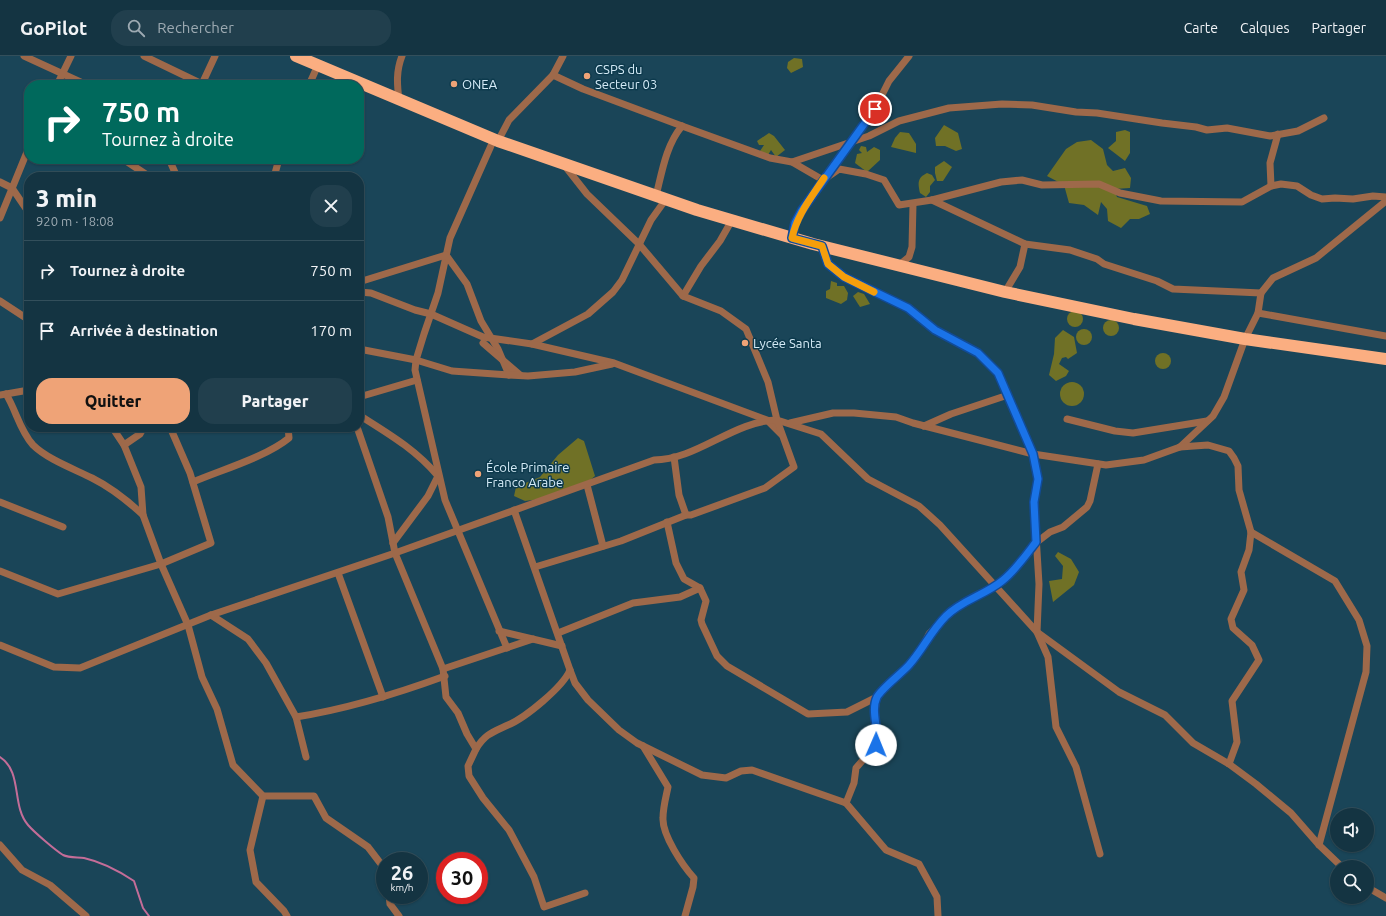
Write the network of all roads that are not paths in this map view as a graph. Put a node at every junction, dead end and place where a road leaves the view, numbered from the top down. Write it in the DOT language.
graph roads {
  1 [pos="24,56"];
  2 [pos="70,56"];
  3 [pos="144,56"];
  4 [pos="215,56"];
  5 [pos="296,56"];
  6 [pos="402,56"];
  7 [pos="563,56"];
  8 [pos="909,56"];
  9 [pos="318,65"];
  10 [pos="63,73"];
  11 [pos="553,75"];
  12 [pos="60,80"];
  13 [pos="77,80"];
  14 [pos="192,80"];
  15 [pos="204,80"];
  16 [pos="311,80"];
  17 [pos="353,80"];
  18 [pos="364,85"];
  19 [pos="399,100"];
  20 [pos="1324,118"];
  21 [pos="682,126"];
  22 [pos="1278,134"];
  23 [pos="496,140"];
  24 [pos="852,141"];
  25 [pos="24,159"];
  26 [pos="792,162"];
  27 [pos="130,164"];
  28 [pos="563,164"];
  29 [pos="142,172"];
  30 [pos="823,180"];
  31 [pos="0,182"];
  32 [pos="1271,186"];
  33 [pos="12,188"];
  34 [pos="661,197"];
  35 [pos="1386,197"];
  36 [pos="932,200"];
  37 [pos="1386,201"];
  38 [pos="913,204"];
  39 [pos="24,206"];
  40 [pos="0,218"];
  41 [pos="732,220"];
  42 [pos="792,238"];
  43 [pos="639,244"];
  44 [pos="1025,244"];
  45 [pos="822,246"];
  46 [pos="446,255"];
  47 [pos="898,266"];
  48 [pos="364,280"];
  49 [pos="364,292"];
  50 [pos="1005,292"];
  51 [pos="1262,293"];
  52 [pos="683,296"];
  53 [pos="0,301"];
  54 [pos="1258,313"];
  55 [pos="431,314"];
  56 [pos="24,317"];
  57 [pos="1386,336"];
  58 [pos="493,339"];
  59 [pos="1245,339"];
  60 [pos="483,343"];
  61 [pos="532,344"];
  62 [pos="364,350"];
  63 [pos="1386,359"];
  64 [pos="416,360"];
  65 [pos="503,360"];
  66 [pos="614,363"];
  67 [pos="509,375"];
  68 [pos="520,375"];
  69 [pos="417,380"];
  70 [pos="24,391"];
  71 [pos="3,395"];
  72 [pos="1008,395"];
  73 [pos="364,396"];
  74 [pos="364,418"];
  75 [pos="1067,419"];
  76 [pos="767,420"];
  77 [pos="777,420"];
  78 [pos="1207,421"];
  79 [pos="790,423"];
  80 [pos="924,426"];
  81 [pos="115,432"];
  82 [pos="141,432"];
  83 [pos="172,432"];
  84 [pos="288,432"];
  85 [pos="358,432"];
  86 [pos="784,436"];
  87 [pos="124,445"];
  88 [pos="1180,447"];
  89 [pos="1033,454"];
  90 [pos="674,457"];
  91 [pos="1098,464"];
  92 [pos="438,476"];
  93 [pos="193,482"];
  94 [pos="587,485"];
  95 [pos="0,502"];
  96 [pos="514,510"];
  97 [pos="144,516"];
  98 [pos="686,516"];
  99 [pos="667,522"];
  100 [pos="63,527"];
  101 [pos="458,529"];
  102 [pos="1251,532"];
  103 [pos="1036,542"];
  104 [pos="393,543"];
  105 [pos="603,546"];
  106 [pos="396,553"];
  107 [pos="161,564"];
  108 [pos="535,567"];
  109 [pos="0,571"];
  110 [pos="338,573"];
  111 [pos="994,586"];
  112 [pos="700,588"];
  113 [pos="211,615"];
  114 [pos="188,625"];
  115 [pos="499,631"];
  116 [pos="1037,632"];
  117 [pos="558,634"];
  118 [pos="532,639"];
  119 [pos="0,645"];
  120 [pos="562,646"];
  121 [pos="506,648"];
  122 [pos="570,670"];
  123 [pos="444,673"];
  124 [pos="877,697"];
  125 [pos="383,698"];
  126 [pos="296,717"];
  127 [pos="643,746"];
  128 [pos="476,749"];
  129 [pos="306,757"];
  130 [pos="1229,764"];
  131 [pos="263,796"];
  132 [pos="846,803"];
  133 [pos="1319,844"];
  134 [pos="0,845"];
  135 [pos="1100,854"];
  136 [pos="376,857"];
  137 [pos="1335,860"];
  138 [pos="1374,891"];
  139 [pos="585,893"];
  140 [pos="1386,898"];
  141 [pos="390,904"];
  142 [pos="86,916"];
  143 [pos="287,916"];
  144 [pos="399,916"];
  145 [pos="685,916"];
  146 [pos="938,916"];
  1 -- 10 [label="street"];
  2 -- 10 [label="street"];
  3 -- 14 [label="street"];
  4 -- 15 [label="street"];
  5 -- 9 [label="highway"];
  6 -- 19 [label="street"];
  7 -- 11 [label="street"];
  8 -- 24 [label="street"];
  9 -- 16 [label="street"];
  9 -- 17 [label="highway"];
  10 -- 12 [label="street"];
  10 -- 13 [label="street"];
  11 -- 21 [label="street"];
  11 -- 23 [label="street"];
  18 -- 19 [label="highway"];
  19 -- 23 [label="highway"];
  20 -- 22 [label="street"];
  21 -- 26 [label="street"];
  21 -- 34 [label="street"];
  22 -- 24 [label="street"];
  22 -- 32 [label="street"];
  23 -- 28 [label="highway"];
  23 -- 46 [label="street"];
  24 -- 26 [label="street"];
  24 -- 30 [label="street"];
  25 -- 33 [label="street"];
  26 -- 30 [label="street"];
  27 -- 29 [label="street"];
  28 -- 34 [label="highway"];
  28 -- 43 [label="street"];
  30 -- 38 [label="street"];
  30 -- 42 [label="street"];
  31 -- 33 [label="street"];
  32 -- 35 [label="street"];
  32 -- 36 [label="street"];
  33 -- 39 [label="street"];
  33 -- 40 [label="street"];
  34 -- 41 [label="highway"];
  34 -- 43 [label="street"];
  36 -- 38 [label="street"];
  36 -- 44 [label="street"];
  37 -- 51 [label="street"];
  38 -- 47 [label="street"];
  41 -- 42 [label="highway"];
  41 -- 52 [label="street"];
  42 -- 45 [label="highway"];
  43 -- 52 [label="street"];
  43 -- 61 [label="street"];
  44 -- 50 [label="street"];
  44 -- 51 [label="street"];
  45 -- 47 [label="highway"];
  45 -- 72 [label="street"];
  46 -- 48 [label="street"];
  46 -- 55 [label="street"];
  46 -- 58 [label="street"];
  47 -- 50 [label="highway"];
  49 -- 55 [label="street"];
  50 -- 59 [label="highway"];
  51 -- 54 [label="street"];
  52 -- 77 [label="street"];
  53 -- 56 [label="street"];
  54 -- 57 [label="street"];
  54 -- 59 [label="street"];
  55 -- 58 [label="street"];
  55 -- 64 [label="street"];
  58 -- 61 [label="street"];
  58 -- 65 [label="street"];
  59 -- 63 [label="highway"];
  59 -- 78 [label="street"];
  60 -- 65 [label="street"];
  61 -- 66 [label="street"];
  62 -- 64 [label="street"];
  64 -- 67 [label="street"];
  64 -- 69 [label="street"];
  65 -- 67 [label="street"];
  65 -- 68 [label="street"];
  66 -- 68 [label="street"];
  66 -- 76 [label="street"];
  67 -- 68 [label="street"];
  69 -- 73 [label="street"];
  69 -- 92 [label="street"];
  70 -- 71 [label="street"];
  71 -- 97 [label="street"];
  72 -- 80 [label="street"];
  72 -- 89 [label="street"];
  74 -- 92 [label="street"];
  75 -- 78 [label="street"];
  76 -- 77 [label="street"];
  76 -- 86 [label="street"];
  76 -- 90 [label="street"];
  77 -- 79 [label="street"];
  77 -- 86 [label="street"];
  78 -- 88 [label="street"];
  79 -- 80 [label="street"];
  79 -- 111 [label="street"];
  80 -- 89 [label="street"];
  81 -- 87 [label="street"];
  82 -- 87 [label="street"];
  83 -- 93 [label="street"];
  84 -- 93 [label="street"];
  85 -- 104 [label="street"];
  86 -- 98 [label="street"];
  87 -- 97 [label="street"];
  88 -- 91 [label="street"];
  88 -- 102 [label="street"];
  89 -- 91 [label="street"];
  89 -- 103 [label="street"];
  90 -- 94 [label="street"];
  90 -- 98 [label="street"];
  91 -- 103 [label="street"];
  92 -- 101 [label="street"];
  92 -- 104 [label="street"];
  93 -- 107 [label="street"];
  94 -- 96 [label="street"];
  94 -- 105 [label="street"];
  95 -- 100 [label="street"];
  96 -- 101 [label="street"];
  96 -- 108 [label="street"];
  97 -- 107 [label="street"];
  98 -- 99 [label="street"];
  99 -- 105 [label="street"];
  99 -- 112 [label="street"];
  101 -- 106 [label="street"];
  101 -- 115 [label="street"];
  102 -- 130 [label="street"];
  102 -- 133 [label="street"];
  103 -- 111 [label="street"];
  103 -- 116 [label="street"];
  104 -- 106 [label="street"];
  105 -- 108 [label="street"];
  106 -- 110 [label="street"];
  106 -- 123 [label="street"];
  107 -- 109 [label="street"];
  107 -- 114 [label="street"];
  108 -- 117 [label="street"];
  110 -- 113 [label="street"];
  110 -- 125 [label="street"];
  111 -- 116 [label="street"];
  111 -- 124 [label="street"];
  112 -- 117 [label="street"];
  112 -- 124 [label="street"];
  113 -- 114 [label="street"];
  113 -- 126 [label="street"];
  114 -- 119 [label="street"];
  114 -- 131 [label="street"];
  115 -- 118 [label="street"];
  115 -- 121 [label="street"];
  116 -- 130 [label="street"];
  116 -- 135 [label="street"];
  117 -- 120 [label="street"];
  118 -- 120 [label="street"];
  118 -- 121 [label="street"];
  120 -- 122 [label="street"];
  121 -- 123 [label="street"];
  122 -- 127 [label="street"];
  122 -- 128 [label="street"];
  123 -- 125 [label="street"];
  123 -- 128 [label="street"];
  124 -- 132 [label="street"];
  125 -- 126 [label="street"];
  126 -- 129 [label="street"];
  127 -- 132 [label="street"];
  127 -- 145 [label="street"];
  128 -- 139 [label="street"];
  130 -- 133 [label="street"];
  131 -- 136 [label="street"];
  131 -- 143 [label="street"];
  132 -- 146 [label="street"];
  133 -- 137 [label="street"];
  134 -- 142 [label="street"];
  138 -- 140 [label="street"];
  141 -- 144 [label="street"];
}
